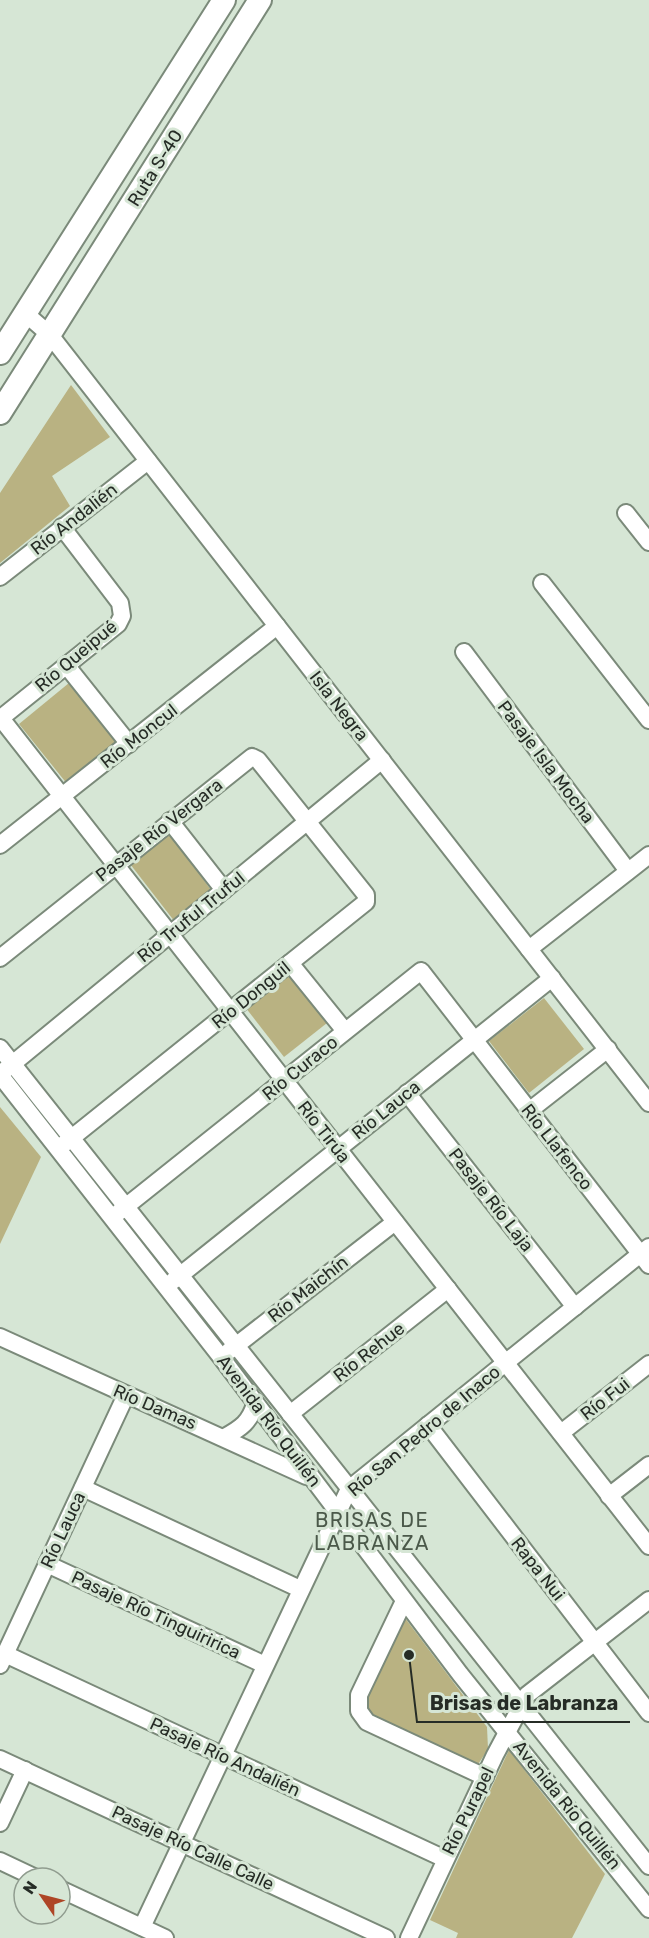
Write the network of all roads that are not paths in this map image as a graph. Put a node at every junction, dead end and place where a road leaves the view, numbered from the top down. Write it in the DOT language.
graph roads {
  1 [pos="224,0"];
  2 [pos="260,0"];
  3 [pos="26,314"];
  4 [pos="50,335"];
  5 [pos="0,353"];
  6 [pos="0,413"];
  7 [pos="148,461"];
  8 [pos="626,513"];
  9 [pos="62,527"];
  10 [pos="649,542"];
  11 [pos="0,577"];
  12 [pos="542,583"];
  13 [pos="277,626"];
  14 [pos="464,652"];
  15 [pos="66,665"];
  16 [pos="649,720"];
  17 [pos="3,726"];
  18 [pos="129,744"];
  19 [pos="382,760"];
  20 [pos="62,796"];
  21 [pos="170,821"];
  22 [pos="308,821"];
  23 [pos="0,845"];
  24 [pos="649,855"];
  25 [pos="115,864"];
  26 [pos="628,871"];
  27 [pos="224,891"];
  28 [pos="170,934"];
  29 [pos="529,949"];
  30 [pos="0,958"];
  31 [pos="290,963"];
  32 [pos="552,978"];
  33 [pos="230,1011"];
  34 [pos="345,1031"];
  35 [pos="474,1040"];
  36 [pos="0,1048"];
  37 [pos="608,1049"];
  38 [pos="4,1071"];
  39 [pos="284,1080"];
  40 [pos="407,1093"];
  41 [pos="649,1102"];
  42 [pos="529,1110"];
  43 [pos="72,1139"];
  44 [pos="338,1149"];
  45 [pos="57,1150"];
  46 [pos="126,1207"];
  47 [pos="111,1219"];
  48 [pos="394,1222"];
  49 [pos="646,1255"];
  50 [pos="180,1275"];
  51 [pos="165,1287"];
  52 [pos="448,1289"];
  53 [pos="575,1307"];
  54 [pos="0,1336"];
  55 [pos="236,1346"];
  56 [pos="221,1357"];
  57 [pos="505,1364"];
  58 [pos="649,1364"];
  59 [pos="126,1395"];
  60 [pos="255,1404"];
  61 [pos="290,1414"];
  62 [pos="428,1425"];
  63 [pos="561,1433"];
  64 [pos="225,1437"];
  65 [pos="649,1465"];
  66 [pos="310,1477"];
  67 [pos="82,1488"];
  68 [pos="349,1489"];
  69 [pos="609,1496"];
  70 [pos="336,1511"];
  71 [pos="649,1546"];
  72 [pos="47,1564"];
  73 [pos="300,1589"];
  74 [pos="649,1600"];
  75 [pos="404,1601"];
  76 [pos="595,1642"];
  77 [pos="2,1660"];
  78 [pos="265,1665"];
  79 [pos="520,1705"];
  80 [pos="649,1713"];
  81 [pos="507,1731"];
  82 [pos="222,1755"];
  83 [pos="0,1759"];
  84 [pos="25,1770"];
  85 [pos="485,1777"];
  86 [pos="0,1823"];
  87 [pos="182,1843"];
  88 [pos="445,1859"];
  89 [pos="649,1866"];
  90 [pos="72,1895"];
  91 [pos="649,1909"];
  92 [pos="142,1927"];
  93 [pos="165,1938"];
  94 [pos="386,1938"];
  95 [pos="409,1938"];
  1 -- 3 [label="main road, Ruta S-40"];
  2 -- 4 [label="main road, Ruta S-40"];
  3 -- 4 [label="street, Isla Negra"];
  3 -- 5 [label="main road, Ruta S-40"];
  4 -- 6 [label="main road, Ruta S-40"];
  4 -- 7 [label="street, Isla Negra"];
  7 -- 9 [label="street, Río Andalién"];
  7 -- 13 [label="street, Isla Negra"];
  8 -- 10 [label="street"];
  9 -- 11 [label="street, Río Andalién"];
  9 -- 15 [label="street, Río Queipué"];
  12 -- 16 [label="street"];
  13 -- 18 [label="street, Río Moncul"];
  13 -- 19 [label="street, Isla Negra"];
  14 -- 26 [label="street, Pasaje Isla Mocha"];
  15 -- 17 [label="street, Río Queipué"];
  15 -- 18 [label="street"];
  17 -- 20 [label="street, Río Tirúa"];
  18 -- 20 [label="street, Río Moncul"];
  19 -- 22 [label="street, Río Truful Truful"];
  19 -- 29 [label="street, Isla Negra"];
  20 -- 23 [label="street, Río Moncul"];
  20 -- 25 [label="street, Río Tirúa"];
  21 -- 22 [label="street, Pasaje Río Vergara"];
  21 -- 25 [label="street, Pasaje Río Vergara"];
  21 -- 27 [label="street"];
  22 -- 27 [label="street, Río Truful Truful"];
  22 -- 31 [label="street, Río Donguil"];
  24 -- 26 [label="street"];
  25 -- 28 [label="street, Río Tirúa"];
  25 -- 30 [label="street, Pasaje Río Vergara"];
  26 -- 29 [label="street"];
  27 -- 28 [label="street, Río Truful Truful"];
  28 -- 33 [label="street, Río Tirúa"];
  28 -- 38 [label="street, Río Truful Truful"];
  29 -- 32 [label="street, Isla Negra"];
  31 -- 33 [label="street, Río Donguil"];
  31 -- 34 [label="street"];
  32 -- 35 [label="street, Río Lauca"];
  32 -- 37 [label="street, Isla Negra"];
  33 -- 39 [label="street, Río Tirúa"];
  33 -- 43 [label="street, Río Donguil"];
  34 -- 35 [label="street, Río Curaco"];
  34 -- 39 [label="street, Río Curaco"];
  35 -- 40 [label="street, Río Lauca"];
  35 -- 42 [label="street, Río Llafenco"];
  36 -- 38 [label="street, Avenida Río Quillén"];
  37 -- 41 [label="street, Isla Negra"];
  37 -- 42 [label="street"];
  38 -- 43 [label="street, Avenida Río Quillén"];
  38 -- 45 [label="street, Avenida Río Quillén"];
  39 -- 44 [label="street, Río Tirúa"];
  39 -- 46 [label="street, Río Curaco"];
  40 -- 44 [label="street, Río Lauca"];
  40 -- 53 [label="street, Pasaje Río Laja"];
  42 -- 49 [label="street, Río Llafenco"];
  43 -- 45 [label="street, Río Donguil"];
  43 -- 46 [label="street, Avenida Río Quillén"];
  44 -- 48 [label="street, Río Tirúa"];
  44 -- 50 [label="street, Río Lauca"];
  45 -- 47 [label="street, Avenida Río Quillén"];
  46 -- 47 [label="street, Río Curaco"];
  46 -- 50 [label="street, Avenida Río Quillén"];
  47 -- 51 [label="street, Avenida Río Quillén"];
  48 -- 52 [label="street, Río Tirúa"];
  48 -- 55 [label="street, Río Maichín"];
  49 -- 53 [label="street, Río San Pedro de Inaco"];
  50 -- 51 [label="street, Río Lauca"];
  50 -- 55 [label="street, Avenida Río Quillén"];
  51 -- 56 [label="street, Avenida Río Quillén"];
  52 -- 57 [label="street, Río Tirúa"];
  52 -- 61 [label="street, Río Rehue"];
  53 -- 57 [label="street, Río San Pedro de Inaco"];
  54 -- 59 [label="street, Río Damas"];
  55 -- 56 [label="street, Río Maichín"];
  55 -- 61 [label="street, Avenida Río Quillén"];
  56 -- 60 [label="street, Avenida Río Quillén"];
  57 -- 62 [label="street, Río San Pedro de Inaco"];
  57 -- 63 [label="street, Río Tirúa"];
  58 -- 63 [label="street, Río Fui"];
  59 -- 64 [label="street, Río Damas"];
  59 -- 67 [label="street, Río Lauca"];
  60 -- 64 [label="street"];
  60 -- 66 [label="street, Avenida Río Quillén"];
  61 -- 68 [label="street, Avenida Río Quillén"];
  62 -- 68 [label="street, Río San Pedro de Inaco"];
  62 -- 76 [label="street, Rapa Nui"];
  63 -- 69 [label="street, Río Tirúa"];
  64 -- 66 [label="street, Río Damas"];
  65 -- 69 [label="street"];
  66 -- 70 [label="street, Avenida Río Quillén"];
  67 -- 72 [label="street, Río Lauca"];
  67 -- 73 [label="street"];
  68 -- 70 [label="street, Río San Pedro de Inaco"];
  68 -- 79 [label="street, Avenida Río Quillén"];
  69 -- 71 [label="street, Río Tirúa"];
  70 -- 73 [label="street, Río San Pedro de Inaco"];
  70 -- 75 [label="street, Avenida Río Quillén"];
  72 -- 77 [label="street, Río Lauca"];
  72 -- 78 [label="street, Pasaje Río Tinguiririca"];
  73 -- 78 [label="street, Río San Pedro de Inaco"];
  74 -- 76 [label="street, Río Purapel"];
  75 -- 81 [label="street, Avenida Río Quillén"];
  75 -- 85 [label="street"];
  76 -- 79 [label="street, Río Purapel"];
  76 -- 80 [label="street, Rapa Nui"];
  77 -- 82 [label="street, Pasaje Río Andalién"];
  78 -- 82 [label="street, Río San Pedro de Inaco"];
  79 -- 81 [label="street, Río Purapel"];
  79 -- 89 [label="street, Avenida Río Quillén"];
  81 -- 85 [label="street, Río Purapel"];
  81 -- 91 [label="street, Avenida Río Quillén"];
  82 -- 87 [label="street, Río San Pedro de Inaco"];
  82 -- 88 [label="street, Pasaje Río Andalién"];
  83 -- 84 [label="street, Pasaje Río Calle Calle"];
  84 -- 86 [label="street"];
  84 -- 87 [label="street, Pasaje Río Calle Calle"];
  85 -- 88 [label="street, Río Purapel"];
  87 -- 92 [label="street, Río San Pedro de Inaco"];
  87 -- 94 [label="street, Pasaje Río Calle Calle"];
  88 -- 95 [label="street, Río Purapel"];
  90 -- 92 [label="street"];
  92 -- 93 [label="street"];
}
